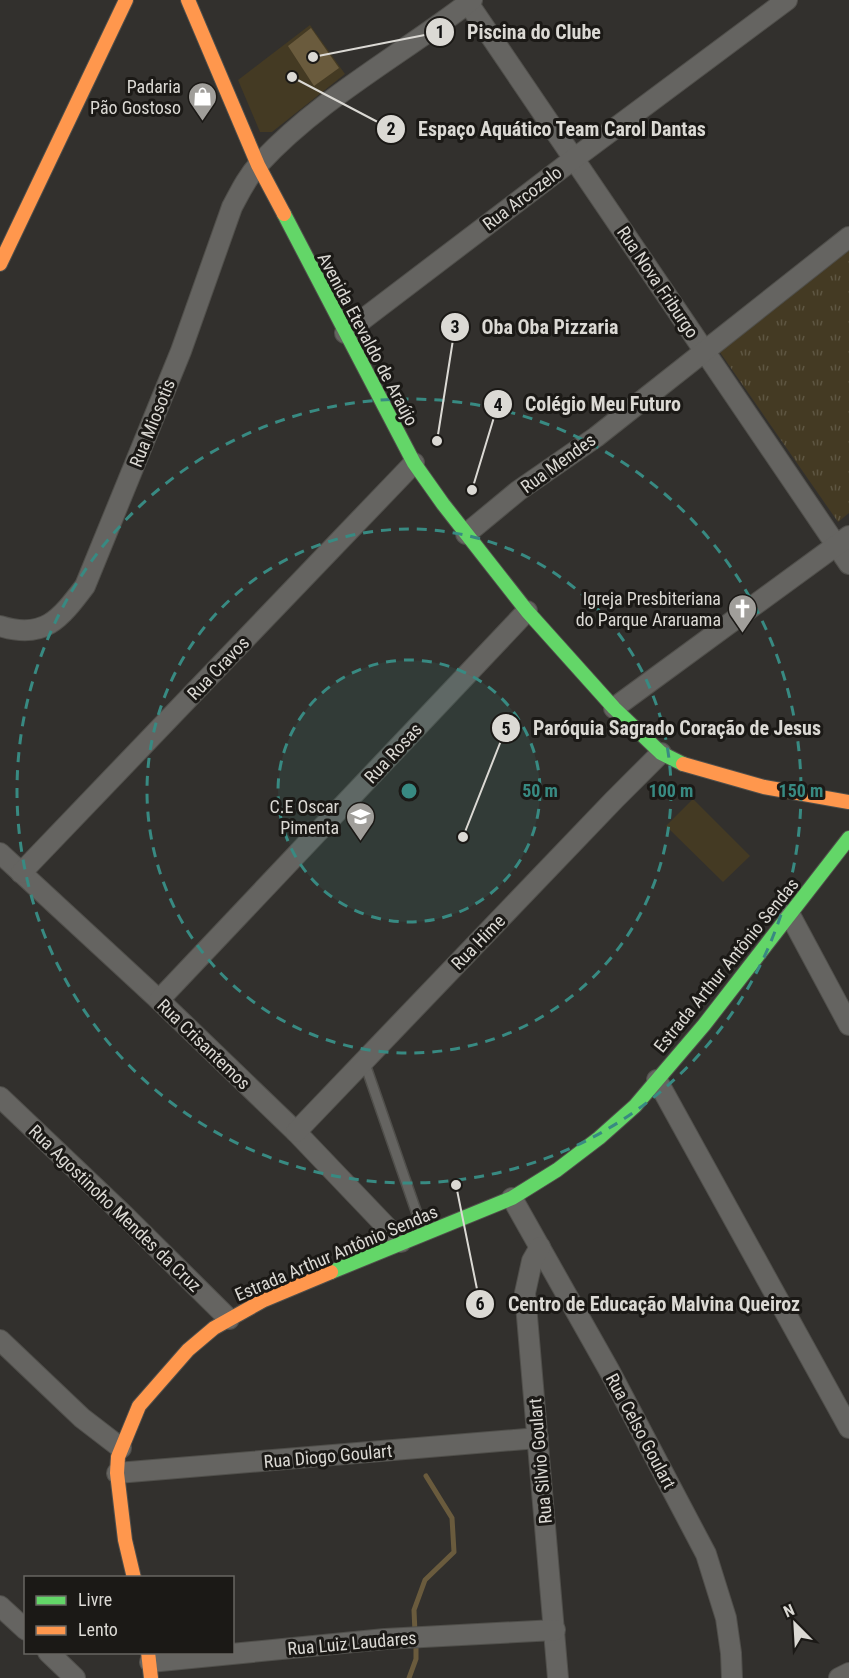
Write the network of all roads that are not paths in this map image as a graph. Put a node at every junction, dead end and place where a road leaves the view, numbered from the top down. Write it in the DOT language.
graph roads {
  1 [pos="126,0"];
  2 [pos="188,0"];
  3 [pos="787,0"];
  4 [pos="469,1"];
  5 [pos="575,158"];
  6 [pos="258,165"];
  7 [pos="849,237"];
  8 [pos="0,264"];
  9 [pos="345,333"];
  10 [pos="704,351"];
  11 [pos="414,463"];
  12 [pos="465,534"];
  13 [pos="843,541"];
  14 [pos="849,564"];
  15 [pos="527,611"];
  16 [pos="0,626"];
  17 [pos="614,708"];
  18 [pos="661,753"];
  19 [pos="849,802"];
  20 [pos="849,838"];
  21 [pos="0,853"];
  22 [pos="21,873"];
  23 [pos="790,915"];
  24 [pos="159,1000"];
  25 [pos="849,1025"];
  26 [pos="364,1061"];
  27 [pos="657,1080"];
  28 [pos="0,1097"];
  29 [pos="296,1132"];
  30 [pos="512,1198"];
  31 [pos="423,1234"];
  32 [pos="401,1242"];
  33 [pos="540,1246"];
  34 [pos="229,1319"];
  35 [pos="0,1340"];
  36 [pos="849,1428"];
  37 [pos="538,1438"];
  38 [pos="121,1448"];
  39 [pos="117,1473"];
  40 [pos="134,1576"];
  41 [pos="0,1605"];
  42 [pos="24,1628"];
  43 [pos="555,1630"];
  44 [pos="49,1654"];
  45 [pos="150,1664"];
  46 [pos="849,1673"];
  47 [pos="75,1678"];
  48 [pos="558,1678"];
  49 [pos="732,1678"];
  50 [pos="839,1678"];
  1 -- 8 [label="street"];
  2 -- 6 [label="street, Avenida Etevaldo de Araújo"];
  3 -- 5 [label="street, Rua Arcozelo"];
  4 -- 5 [label="street, Rua Nova Friburgo"];
  4 -- 6 [label="street, Rua Miosotis"];
  5 -- 9 [label="street, Rua Arcozelo"];
  5 -- 10 [label="street, Rua Nova Friburgo"];
  6 -- 9 [label="street, Avenida Etevaldo de Araújo"];
  6 -- 16 [label="street, Rua Miosotis"];
  7 -- 10 [label="street, Rua Mendes"];
  9 -- 11 [label="street, Avenida Etevaldo de Araújo"];
  10 -- 12 [label="street, Rua Mendes"];
  10 -- 13 [label="street, Rua Nova Friburgo"];
  11 -- 12 [label="street, Avenida Etevaldo de Araújo"];
  11 -- 22 [label="street, Rua Cravos"];
  12 -- 15 [label="street, Avenida Etevaldo de Araújo"];
  13 -- 14 [label="street, Rua Nova Friburgo"];
  13 -- 17 [label="street"];
  15 -- 17 [label="street, Avenida Etevaldo de Araújo"];
  15 -- 24 [label="street, Rua Rosas"];
  17 -- 18 [label="street, Avenida Etevaldo de Araújo"];
  18 -- 19 [label="street, Avenida Etevaldo de Araújo"];
  18 -- 26 [label="street, Rua Hime"];
  20 -- 23 [label="street, Estrada Arthur Antônio Sendas"];
  21 -- 22 [label="street, Rua Crisantemos"];
  22 -- 24 [label="street, Rua Crisantemos"];
  23 -- 25 [label="street"];
  23 -- 27 [label="street, Estrada Arthur Antônio Sendas"];
  24 -- 29 [label="street, Rua Crisantemos"];
  26 -- 29 [label="street, Rua Hime"];
  26 -- 31 [label="lane"];
  27 -- 30 [label="street, Estrada Arthur Antônio Sendas"];
  27 -- 36 [label="street"];
  28 -- 34 [label="street, Rua Agostinoho Mendes da Cruz"];
  29 -- 32 [label="street, Rua Crisantemos"];
  30 -- 31 [label="street, Estrada Arthur Antônio Sendas"];
  30 -- 33 [label="street, Rua Celso Goulart"];
  31 -- 32 [label="street, Estrada Arthur Antônio Sendas"];
  32 -- 34 [label="street, Estrada Arthur Antônio Sendas"];
  33 -- 37 [label="street, Rua Silvio Goulart"];
  33 -- 49 [label="street, Rua Celso Goulart"];
  34 -- 38 [label="street, Estrada Arthur Antônio Sendas"];
  35 -- 38 [label="street"];
  37 -- 39 [label="street, Rua Diogo Goulart"];
  37 -- 43 [label="street, Rua Silvio Goulart"];
  38 -- 39 [label="street, Estrada Arthur Antônio Sendas"];
  39 -- 40 [label="street, Estrada Arthur Antônio Sendas"];
  41 -- 42 [label="street"];
  43 -- 45 [label="street, Rua Luiz Laudares"];
  43 -- 48 [label="street, Rua Silvio Goulart"];
  44 -- 47 [label="street"];
  46 -- 50 [label="street"];
}
